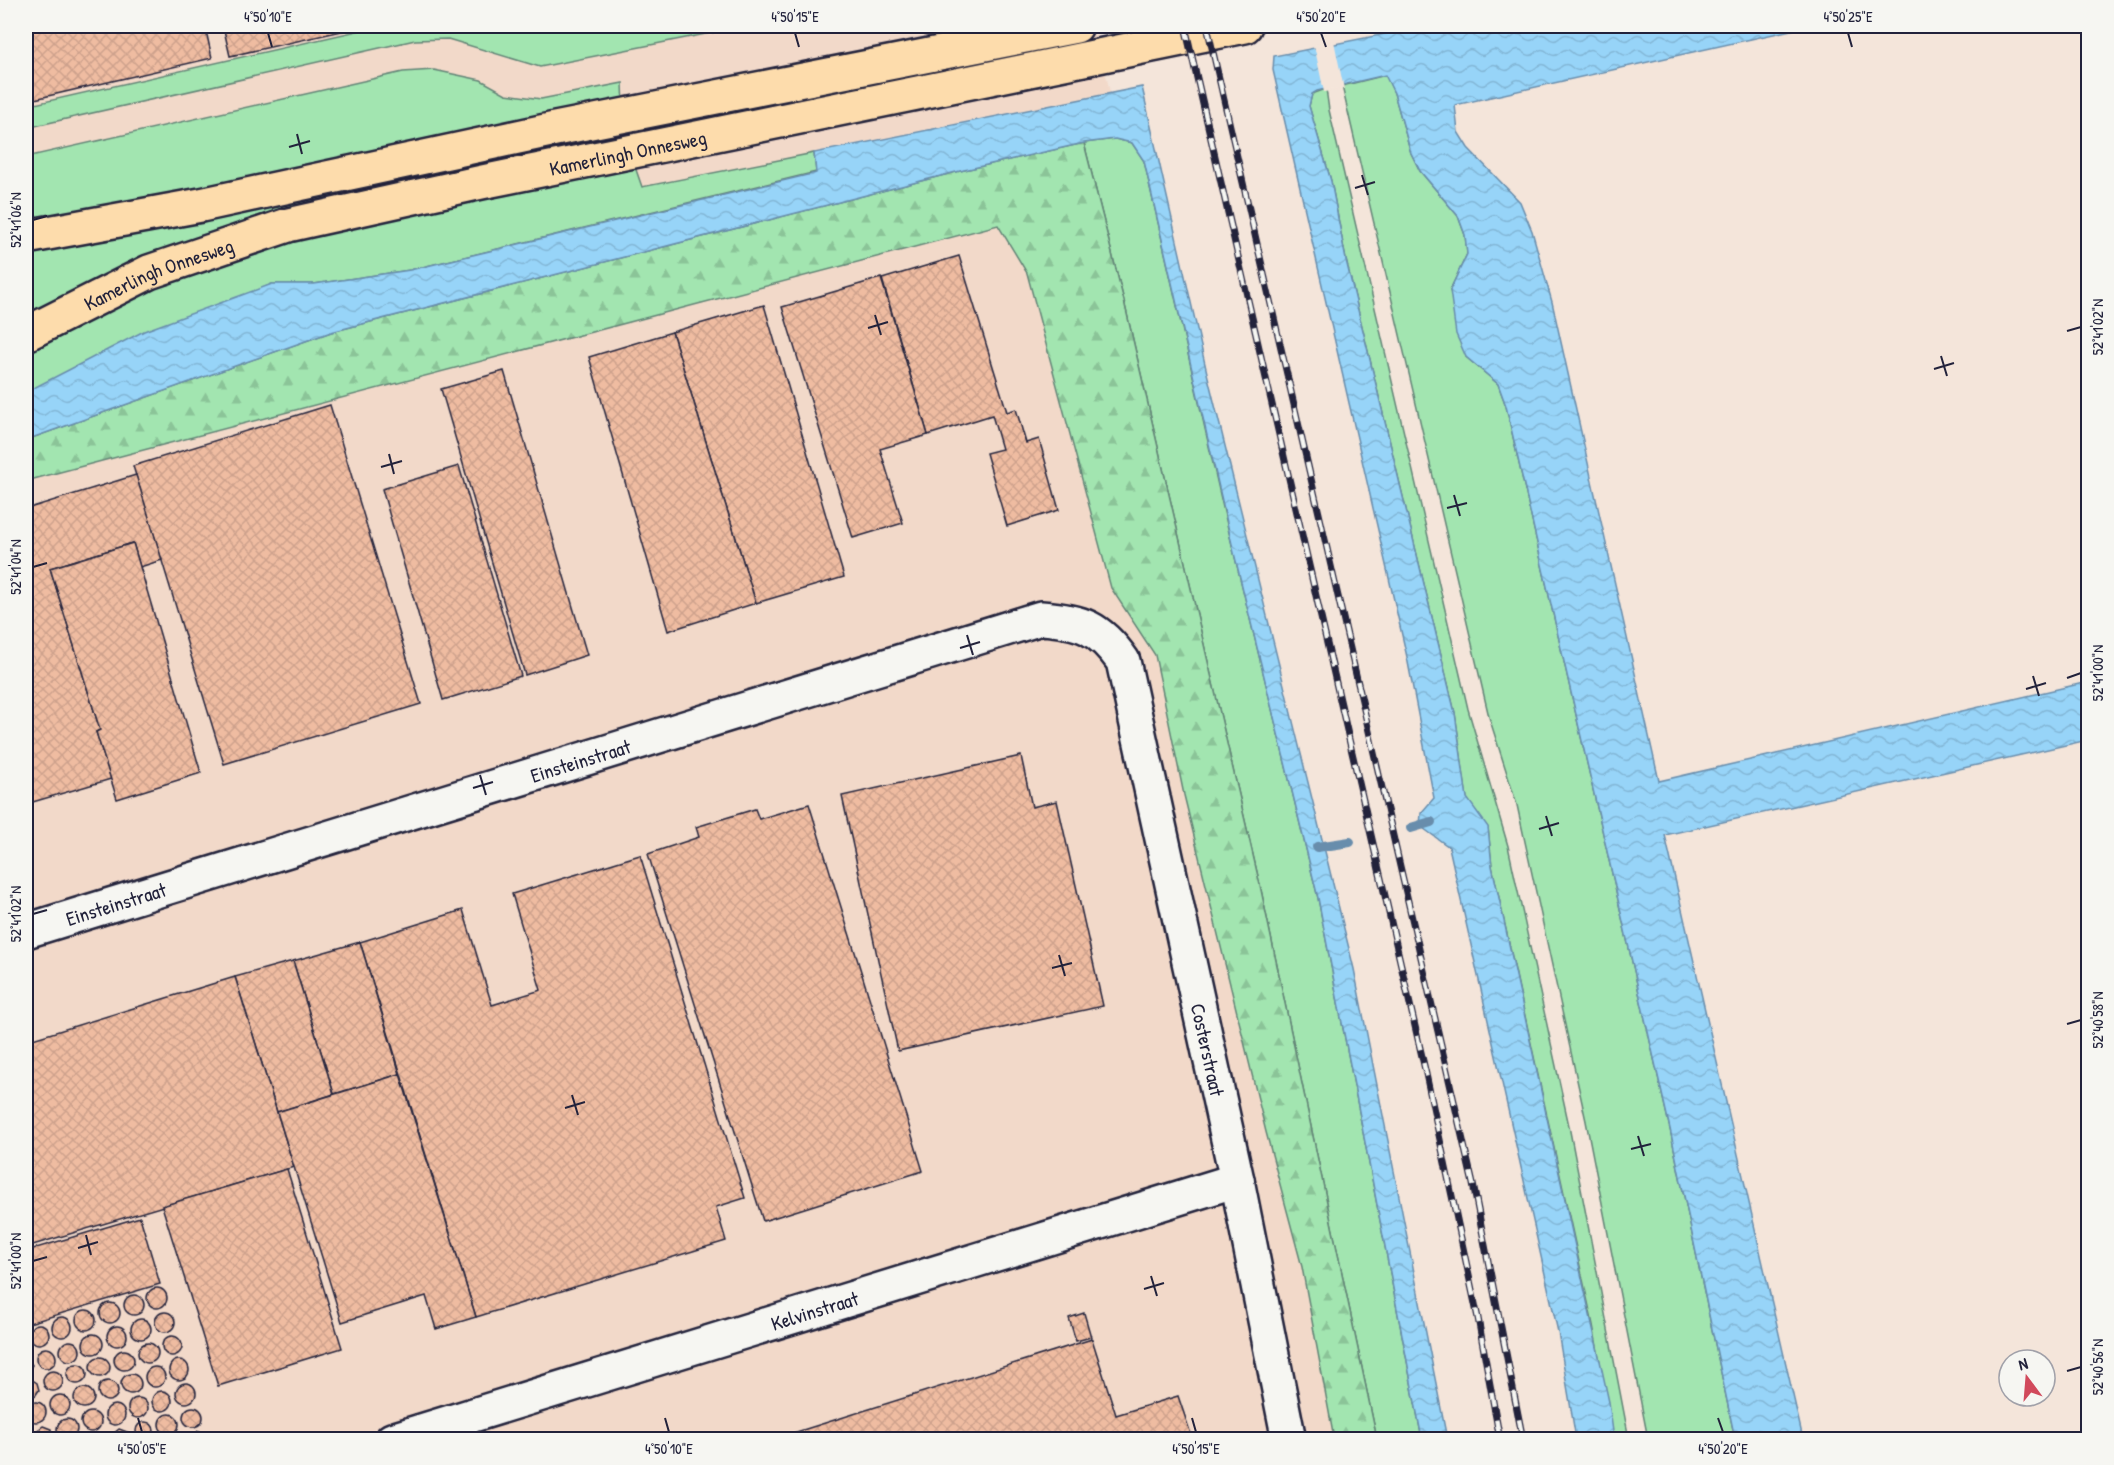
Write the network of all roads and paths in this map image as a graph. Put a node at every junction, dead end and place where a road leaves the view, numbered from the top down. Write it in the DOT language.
graph roads {
  1 [pos="1076,26"];
  2 [pos="1245,26"];
  3 [pos="26,237"];
  4 [pos="26,334"];
  5 [pos="1123,661"];
  6 [pos="26,931"];
  7 [pos="1237,1180"];
  8 [pos="392,1440"];
  9 [pos="1289,1440"];
  1 -- 3 [label="main road, Kamerlingh Onnesweg"];
  2 -- 4 [label="main road, Kamerlingh Onnesweg"];
  5 -- 6 [label="street, Einsteinstraat"];
  5 -- 7 [label="street, Costerstraat"];
  7 -- 8 [label="street, Kelvinstraat"];
  7 -- 9 [label="street, Costerstraat"];
}
